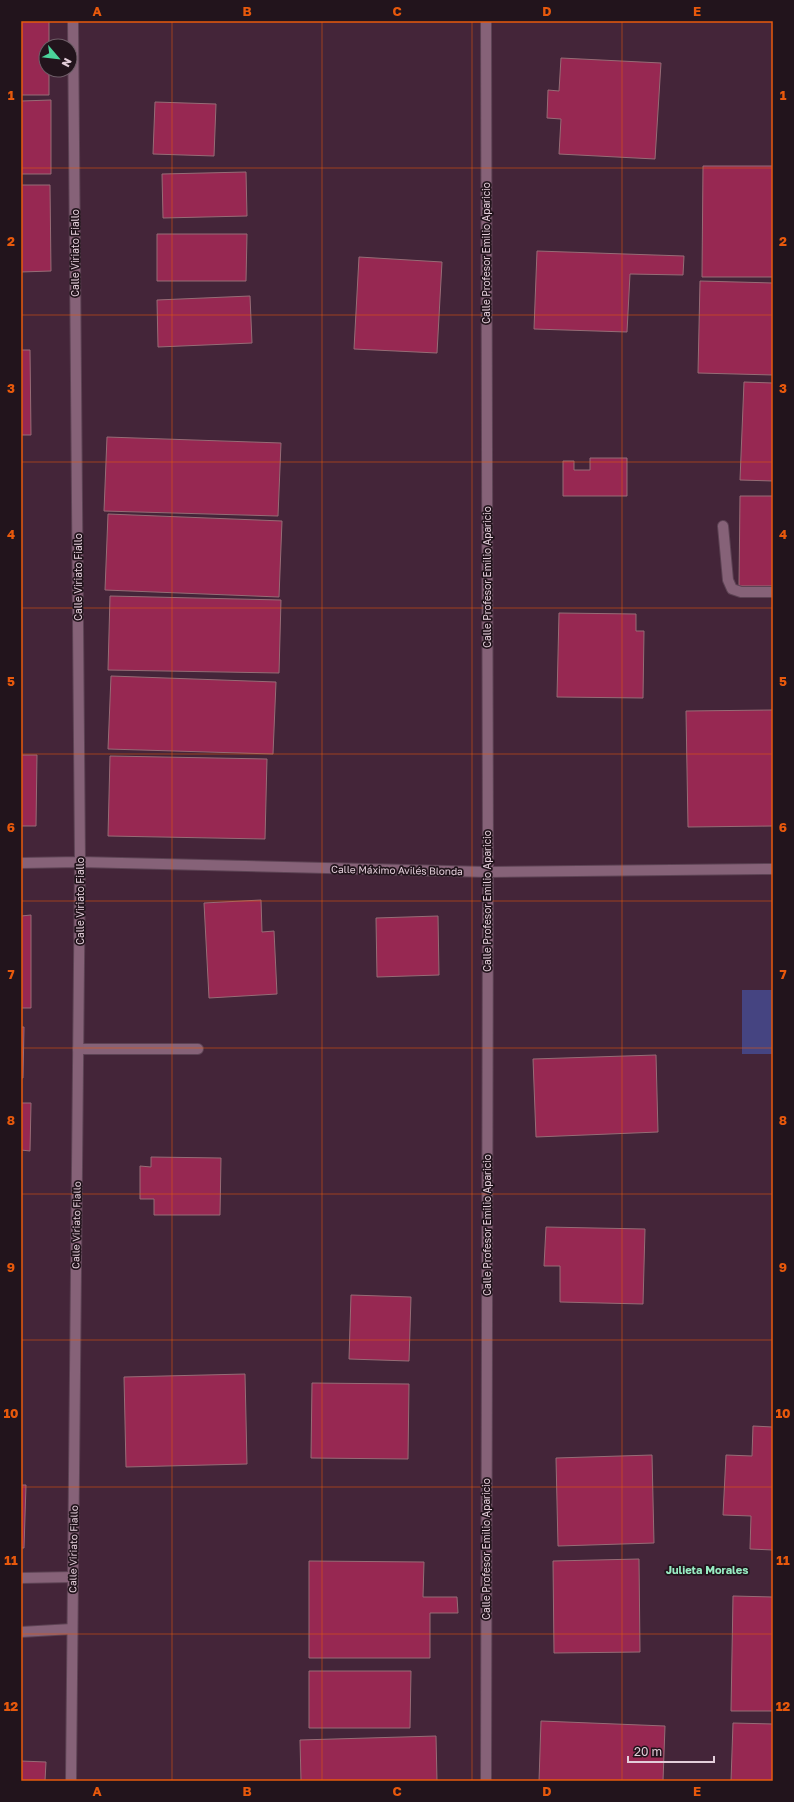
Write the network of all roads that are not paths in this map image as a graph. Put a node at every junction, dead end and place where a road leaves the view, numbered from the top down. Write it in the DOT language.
graph roads {
  1 [pos="73,21"];
  2 [pos="486,21"];
  3 [pos="723,526"];
  4 [pos="773,592"];
  5 [pos="80,862"];
  6 [pos="21,863"];
  7 [pos="773,869"];
  8 [pos="488,872"];
  9 [pos="78,1049"];
  10 [pos="198,1049"];
  11 [pos="73,1577"];
  12 [pos="21,1578"];
  13 [pos="72,1629"];
  14 [pos="21,1632"];
  15 [pos="70,1781"];
  16 [pos="486,1781"];
  1 -- 5 [label="street, Calle Viriato Fiallo"];
  2 -- 8 [label="street, Calle Profesor Emilio Aparicio"];
  3 -- 4 [label="street"];
  5 -- 6 [label="street, Calle Máximo Avilés Blonda"];
  5 -- 8 [label="street, Calle Máximo Avilés Blonda"];
  5 -- 9 [label="street, Calle Viriato Fiallo"];
  7 -- 8 [label="street, Calle Máximo Avilés Blonda"];
  8 -- 16 [label="street, Calle Profesor Emilio Aparicio"];
  9 -- 10 [label="street"];
  9 -- 11 [label="street, Calle Viriato Fiallo"];
  11 -- 12 [label="street"];
  11 -- 13 [label="street, Calle Viriato Fiallo"];
  13 -- 14 [label="street"];
  13 -- 15 [label="street, Calle Viriato Fiallo"];
}
